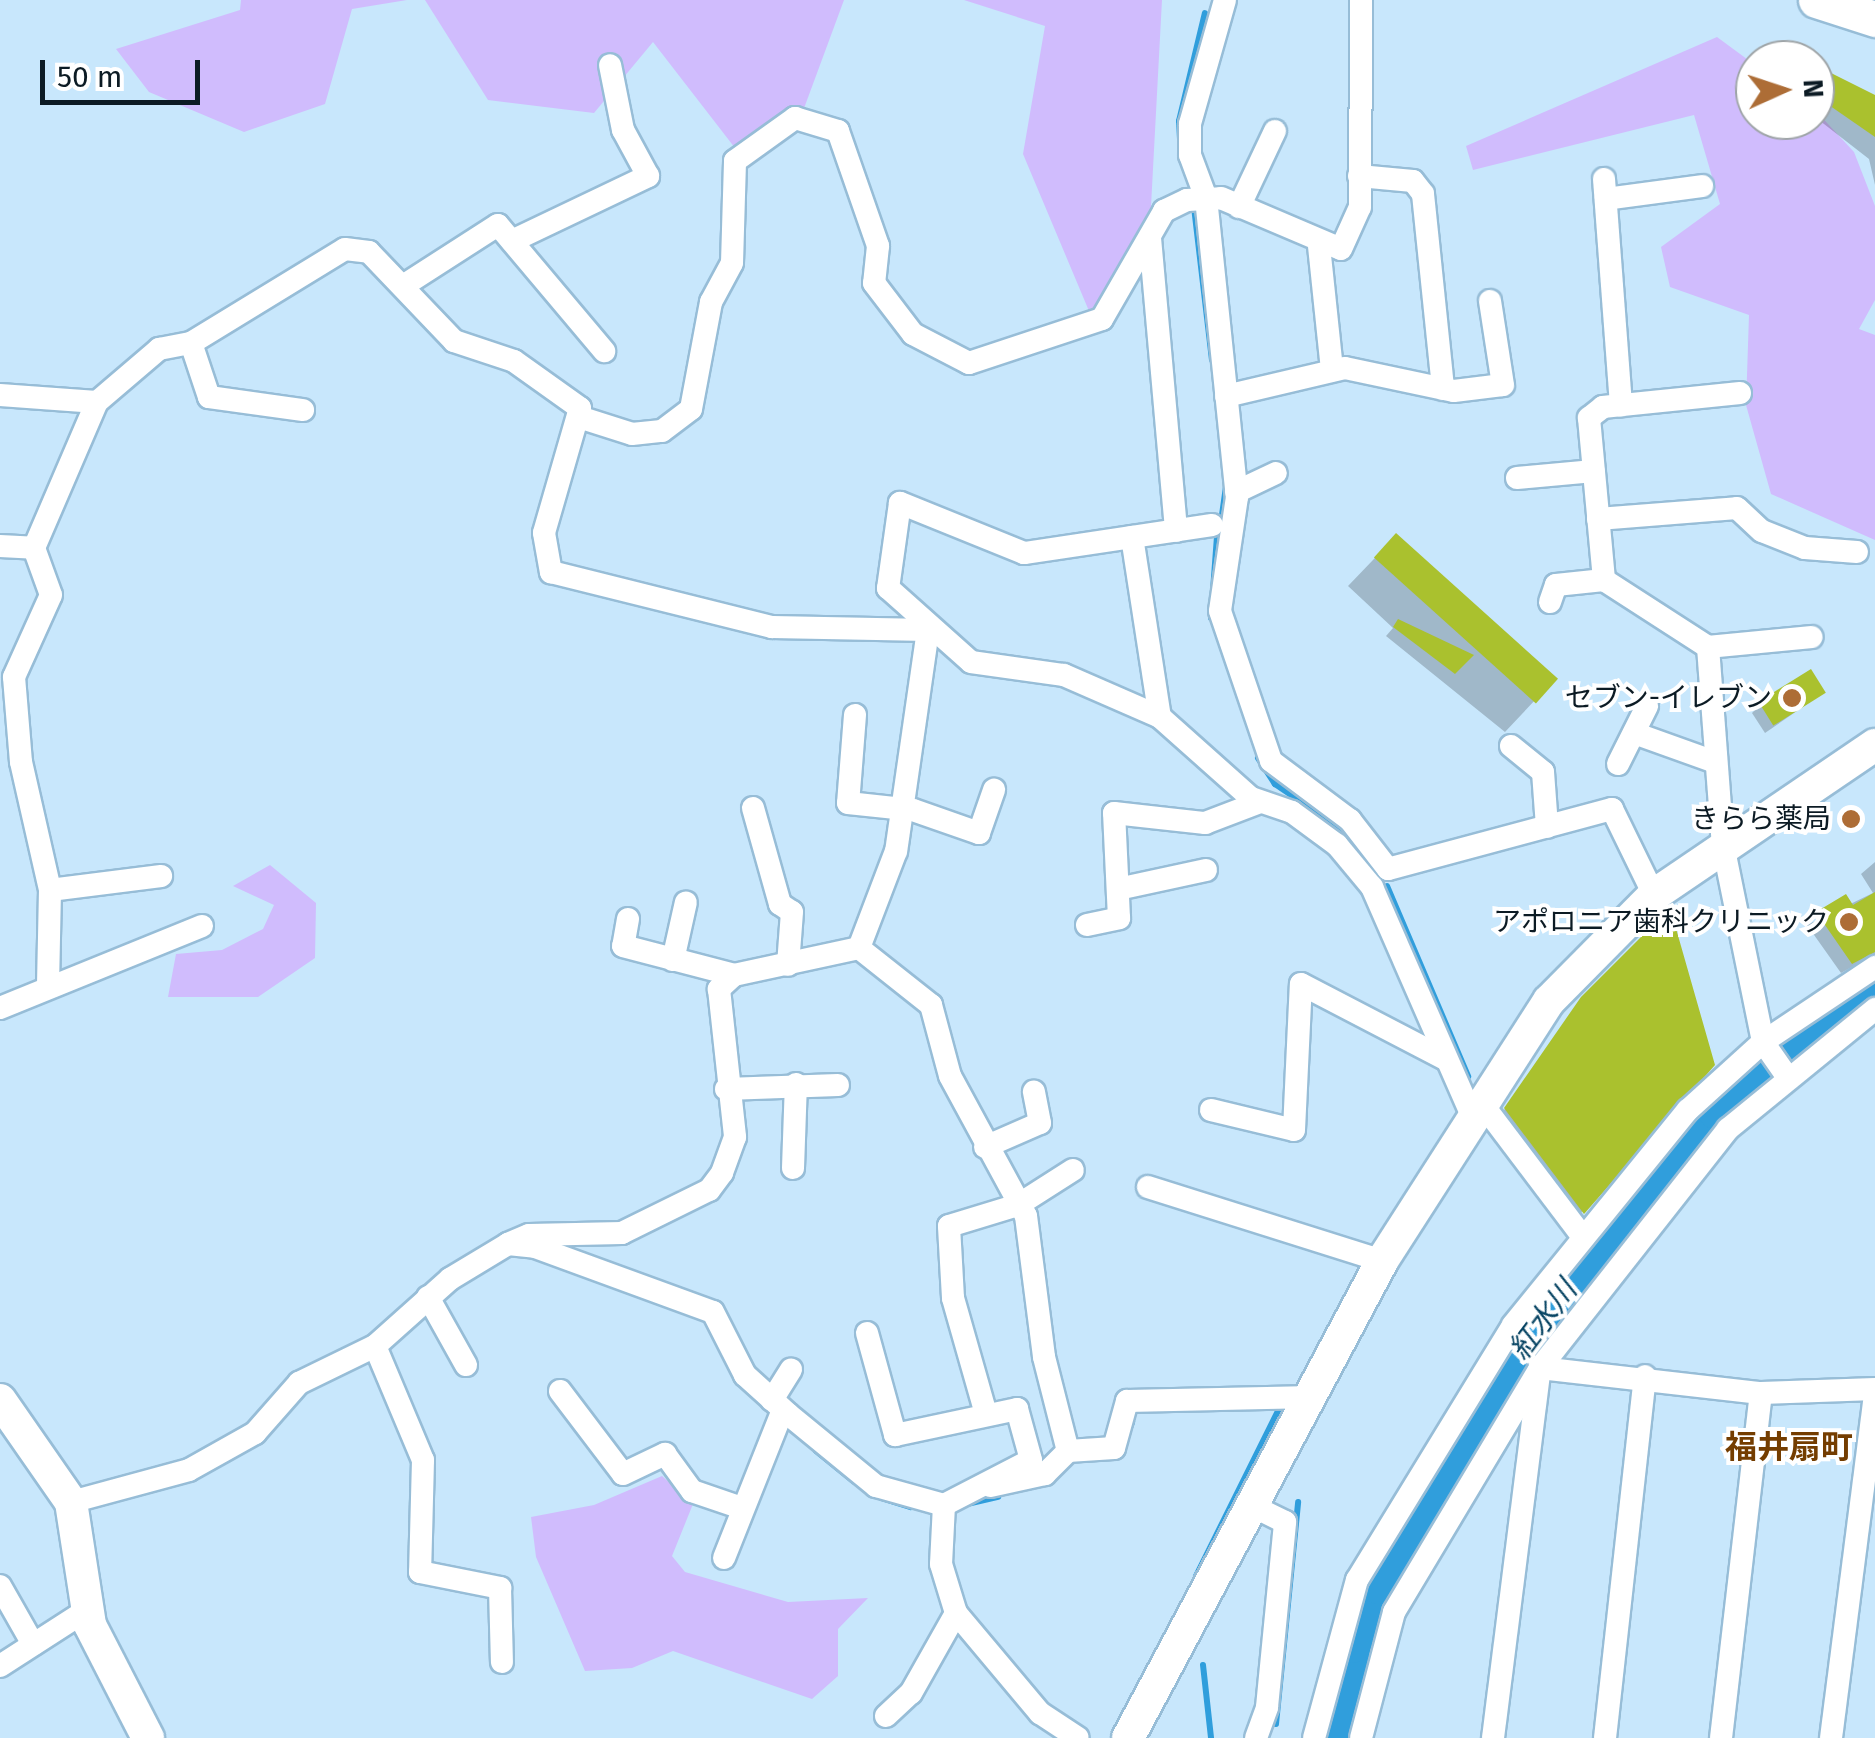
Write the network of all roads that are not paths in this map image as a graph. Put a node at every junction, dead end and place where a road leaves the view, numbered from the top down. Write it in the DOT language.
graph roads {
  1 [pos="1225,0"];
  2 [pos="1361,0"];
  3 [pos="1816,0"];
  4 [pos="1875,19"];
  5 [pos="610,65"];
  6 [pos="1275,131"];
  7 [pos="1359,176"];
  8 [pos="1702,186"];
  9 [pos="1206,198"];
  10 [pos="1238,207"];
  11 [pos="1150,238"];
  12 [pos="512,242"];
  13 [pos="1319,246"];
  14 [pos="406,284"];
  15 [pos="1490,301"];
  16 [pos="191,343"];
  17 [pos="604,351"];
  18 [pos="1332,370"];
  19 [pos="1442,389"];
  20 [pos="1740,392"];
  21 [pos="0,396"];
  22 [pos="1226,396"];
  23 [pos="98,402"];
  24 [pos="1621,404"];
  25 [pos="303,410"];
  26 [pos="582,418"];
  27 [pos="1594,470"];
  28 [pos="1276,473"];
  29 [pos="1517,478"];
  30 [pos="1236,492"];
  31 [pos="1598,520"];
  32 [pos="1212,525"];
  33 [pos="1176,530"];
  34 [pos="1132,537"];
  35 [pos="0,546"];
  36 [pos="34,548"];
  37 [pos="1857,552"];
  38 [pos="1604,580"];
  39 [pos="1550,602"];
  40 [pos="928,630"];
  41 [pos="1812,637"];
  42 [pos="1708,647"];
  43 [pos="1646,706"];
  44 [pos="855,715"];
  45 [pos="1160,717"];
  46 [pos="1634,733"];
  47 [pos="1511,746"];
  48 [pos="1875,746"];
  49 [pos="1715,762"];
  50 [pos="1618,764"];
  51 [pos="994,790"];
  52 [pos="1260,802"];
  53 [pos="753,808"];
  54 [pos="900,808"];
  55 [pos="1548,826"];
  56 [pos="1723,845"];
  57 [pos="743,860"];
  58 [pos="768,860"];
  59 [pos="1206,870"];
  60 [pos="161,876"];
  61 [pos="1118,889"];
  62 [pos="50,890"];
  63 [pos="1654,895"];
  64 [pos="686,902"];
  65 [pos="628,919"];
  66 [pos="1088,925"];
  67 [pos="202,926"];
  68 [pos="859,948"];
  69 [pos="672,960"];
  70 [pos="788,965"];
  71 [pos="1875,967"];
  72 [pos="734,974"];
  73 [pos="48,984"];
  74 [pos="0,1008"];
  75 [pos="1875,1009"];
  76 [pos="1765,1044"];
  77 [pos="1445,1059"];
  78 [pos="1784,1072"];
  79 [pos="796,1084"];
  80 [pos="838,1085"];
  81 [pos="726,1089"];
  82 [pos="1034,1092"];
  83 [pos="1475,1107"];
  84 [pos="1211,1110"];
  85 [pos="985,1147"];
  86 [pos="793,1168"];
  87 [pos="1074,1170"];
  88 [pos="1148,1187"];
  89 [pos="1018,1205"];
  90 [pos="1582,1237"];
  91 [pos="508,1244"];
  92 [pos="1382,1260"];
  93 [pos="428,1298"];
  94 [pos="868,1333"];
  95 [pos="375,1346"];
  96 [pos="466,1364"];
  97 [pos="790,1368"];
  98 [pos="1540,1368"];
  99 [pos="1645,1376"];
  100 [pos="560,1391"];
  101 [pos="1875,1392"];
  102 [pos="1761,1393"];
  103 [pos="1313,1396"];
  104 [pos="0,1400"];
  105 [pos="778,1405"];
  106 [pos="986,1414"];
  107 [pos="1068,1451"];
  108 [pos="990,1486"];
  109 [pos="1868,1490"];
  110 [pos="71,1502"];
  111 [pos="944,1504"];
  112 [pos="742,1508"];
  113 [pos="1256,1508"];
  114 [pos="724,1558"];
  115 [pos="0,1586"];
  116 [pos="1850,1586"];
  117 [pos="1875,1588"];
  118 [pos="87,1610"];
  119 [pos="956,1613"];
  120 [pos="33,1644"];
  121 [pos="502,1662"];
  122 [pos="0,1666"];
  123 [pos="886,1716"];
  124 [pos="148,1738"];
  125 [pos="1078,1738"];
  126 [pos="1128,1738"];
  127 [pos="1256,1738"];
  128 [pos="1314,1738"];
  129 [pos="1362,1738"];
  130 [pos="1493,1738"];
  131 [pos="1605,1738"];
  132 [pos="1721,1738"];
  133 [pos="1832,1738"];
  1 -- 9 [label="street"];
  2 -- 7 [label="street"];
  3 -- 4 [label="main road"];
  5 -- 12 [label="street"];
  6 -- 10 [label="street"];
  7 -- 13 [label="street"];
  7 -- 19 [label="street"];
  8 -- 24 [label="street"];
  9 -- 10 [label="street"];
  9 -- 11 [label="street"];
  9 -- 22 [label="street"];
  10 -- 13 [label="street"];
  11 -- 26 [label="street"];
  11 -- 33 [label="street"];
  12 -- 14 [label="street"];
  12 -- 17 [label="street"];
  13 -- 18 [label="street"];
  14 -- 16 [label="street"];
  14 -- 26 [label="street"];
  15 -- 19 [label="street"];
  16 -- 23 [label="street"];
  16 -- 25 [label="street"];
  18 -- 19 [label="street"];
  18 -- 22 [label="street"];
  20 -- 24 [label="street"];
  21 -- 23 [label="street"];
  22 -- 30 [label="street"];
  23 -- 36 [label="street"];
  24 -- 27 [label="street"];
  26 -- 40 [label="street"];
  27 -- 29 [label="street"];
  27 -- 31 [label="street"];
  28 -- 30 [label="street"];
  30 -- 55 [label="street"];
  31 -- 37 [label="street"];
  31 -- 38 [label="street"];
  32 -- 33 [label="street"];
  33 -- 34 [label="street"];
  34 -- 40 [label="street"];
  34 -- 45 [label="street"];
  35 -- 36 [label="street"];
  36 -- 62 [label="street"];
  38 -- 39 [label="street"];
  38 -- 42 [label="street"];
  40 -- 45 [label="street"];
  40 -- 54 [label="street"];
  41 -- 42 [label="street"];
  42 -- 49 [label="street"];
  43 -- 46 [label="street"];
  44 -- 54 [label="street"];
  45 -- 52 [label="street"];
  46 -- 49 [label="street"];
  46 -- 50 [label="street"];
  47 -- 55 [label="street"];
  48 -- 56 [label="street"];
  49 -- 56 [label="street"];
  51 -- 54 [label="street"];
  52 -- 61 [label="street"];
  52 -- 77 [label="street"];
  53 -- 58 [label="street"];
  54 -- 68 [label="street"];
  55 -- 63 [label="street"];
  56 -- 63 [label="street"];
  56 -- 76 [label="street"];
  57 -- 58 [label="street"];
  58 -- 70 [label="street"];
  59 -- 61 [label="street"];
  60 -- 62 [label="street"];
  61 -- 66 [label="street"];
  62 -- 73 [label="street"];
  63 -- 83 [label="street"];
  64 -- 69 [label="street"];
  65 -- 69 [label="street"];
  67 -- 73 [label="street"];
  68 -- 70 [label="street"];
  68 -- 85 [label="street"];
  69 -- 72 [label="street"];
  70 -- 72 [label="street"];
  71 -- 76 [label="street"];
  72 -- 81 [label="street"];
  73 -- 74 [label="street"];
  75 -- 78 [label="street"];
  76 -- 78 [label="street"];
  76 -- 90 [label="street"];
  77 -- 83 [label="street"];
  77 -- 84 [label="street"];
  78 -- 98 [label="street"];
  79 -- 80 [label="street"];
  79 -- 81 [label="street"];
  79 -- 86 [label="street"];
  81 -- 91 [label="street"];
  82 -- 85 [label="street"];
  83 -- 90 [label="street"];
  83 -- 92 [label="street"];
  85 -- 89 [label="street"];
  87 -- 89 [label="street"];
  88 -- 92 [label="street"];
  89 -- 106 [label="street"];
  89 -- 107 [label="street"];
  90 -- 128 [label="street"];
  91 -- 93 [label="street"];
  91 -- 105 [label="street"];
  92 -- 103 [label="street"];
  93 -- 95 [label="street"];
  93 -- 96 [label="street"];
  94 -- 106 [label="street"];
  95 -- 110 [label="street"];
  95 -- 121 [label="street"];
  97 -- 105 [label="street"];
  98 -- 99 [label="street"];
  98 -- 129 [label="street"];
  98 -- 130 [label="street"];
  99 -- 102 [label="street"];
  99 -- 131 [label="street"];
  100 -- 112 [label="street"];
  101 -- 102 [label="street"];
  101 -- 109 [label="street"];
  102 -- 132 [label="street"];
  103 -- 107 [label="street"];
  103 -- 113 [label="street"];
  104 -- 110 [label="street"];
  105 -- 111 [label="street"];
  105 -- 112 [label="street"];
  106 -- 108 [label="street"];
  107 -- 108 [label="street"];
  108 -- 111 [label="street"];
  109 -- 116 [label="street"];
  110 -- 118 [label="street"];
  111 -- 119 [label="street"];
  112 -- 114 [label="street"];
  113 -- 126 [label="street"];
  113 -- 127 [label="street"];
  115 -- 120 [label="street"];
  116 -- 117 [label="street"];
  116 -- 133 [label="street"];
  118 -- 120 [label="street"];
  118 -- 124 [label="street"];
  119 -- 123 [label="street"];
  119 -- 125 [label="street"];
  120 -- 122 [label="street"];
}
